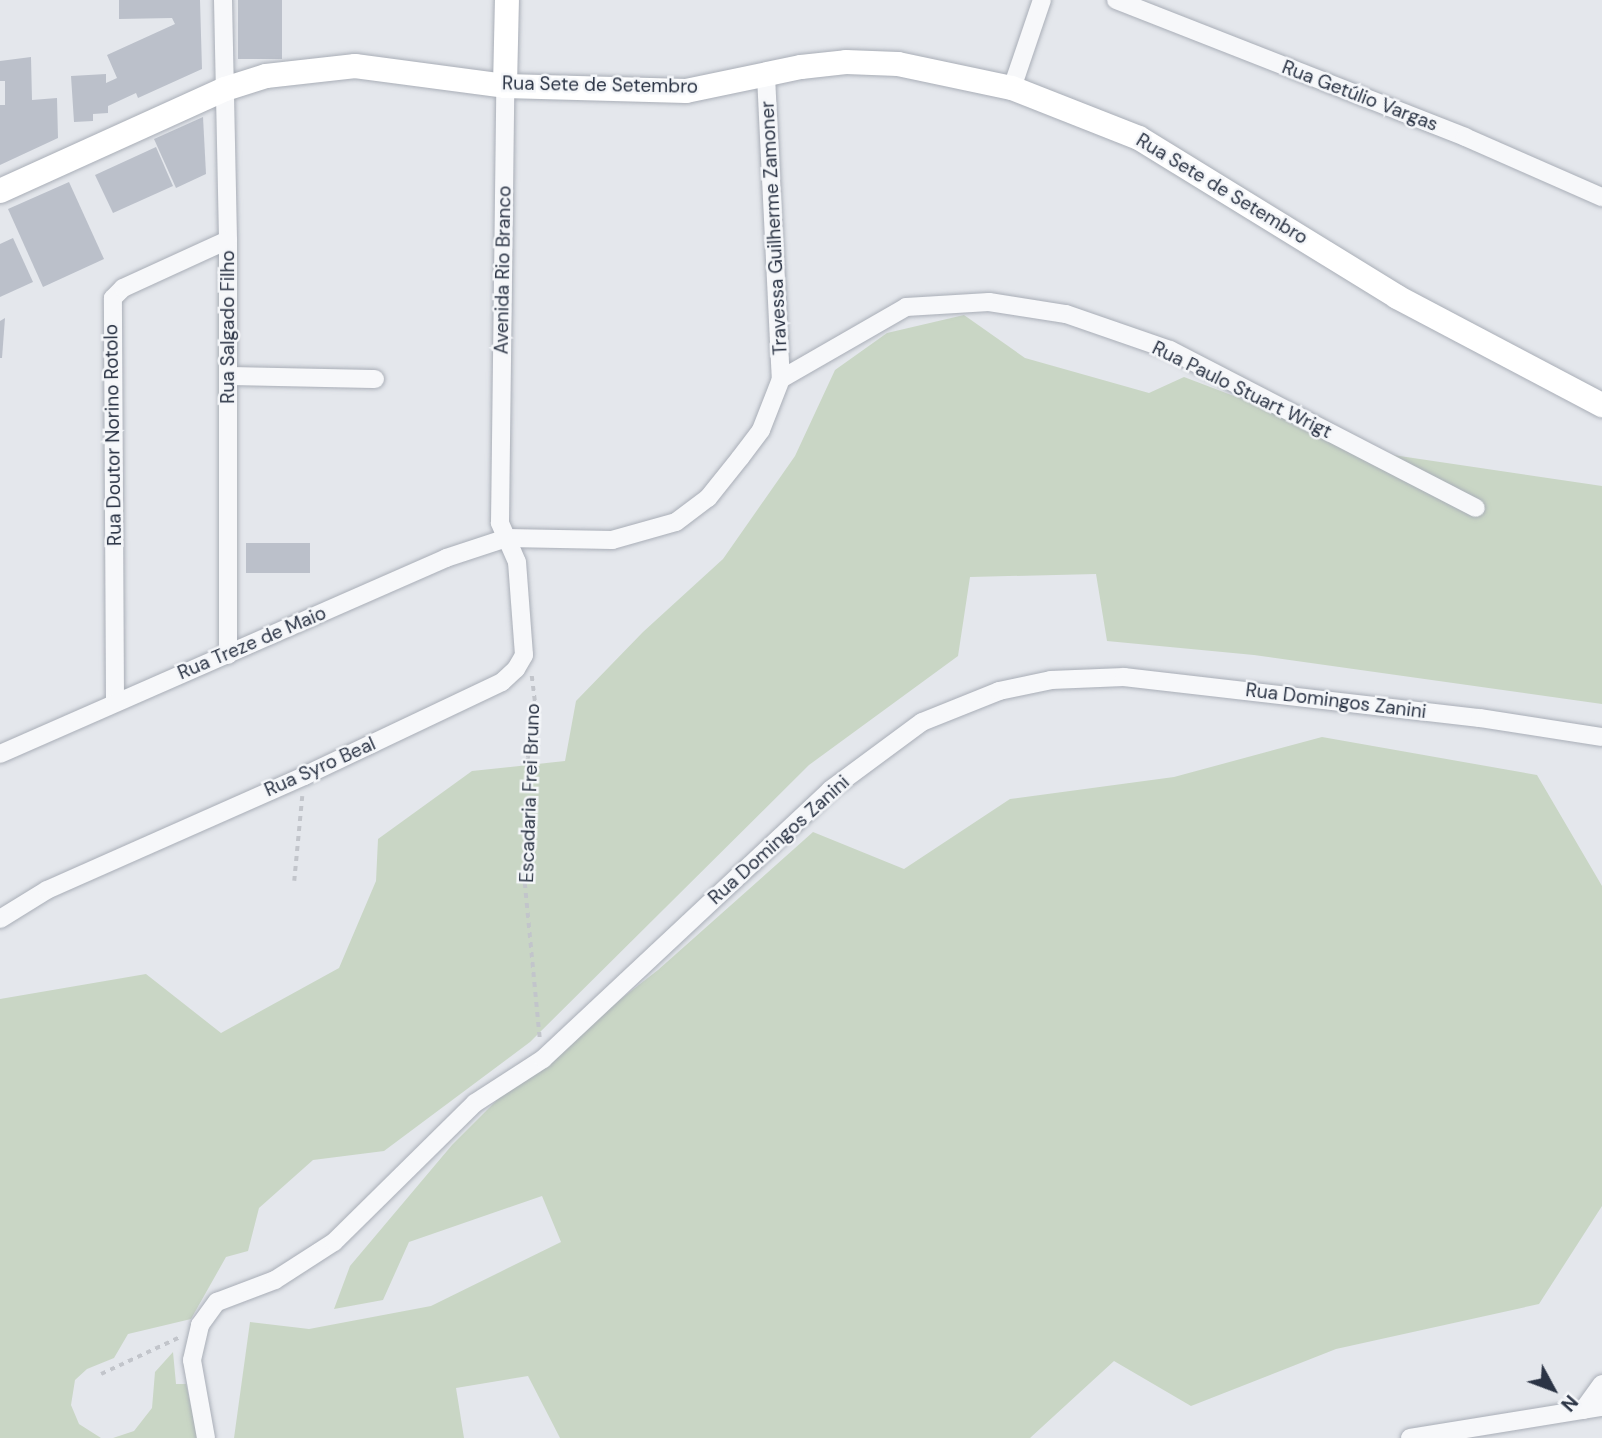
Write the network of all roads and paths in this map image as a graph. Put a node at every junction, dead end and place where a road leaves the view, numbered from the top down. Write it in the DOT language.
graph roads {
  1 [pos="223,0"];
  2 [pos="507,0"];
  3 [pos="1042,0"];
  4 [pos="1116,0"];
  5 [pos="766,76"];
  6 [pos="505,86"];
  7 [pos="1012,88"];
  8 [pos="225,89"];
  9 [pos="0,191"];
  10 [pos="1602,197"];
  11 [pos="228,240"];
  12 [pos="228,376"];
  13 [pos="374,379"];
  14 [pos="781,379"];
  15 [pos="1602,405"];
  16 [pos="1476,508"];
  17 [pos="507,538"];
  18 [pos="228,655"];
  19 [pos="524,655"];
  20 [pos="115,701"];
  21 [pos="1602,737"];
  22 [pos="0,754"];
  23 [pos="304,776"];
  24 [pos="294,881"];
  25 [pos="0,919"];
  26 [pos="542,1059"];
  27 [pos="200,1325"];
  28 [pos="101,1374"];
  29 [pos="1602,1384"];
  30 [pos="1602,1407"];
  31 [pos="1583,1410"];
  32 [pos="206,1438"];
  33 [pos="1410,1438"];
  1 -- 8 [label="street, Rua Salgado Filho"];
  2 -- 6 [label="street, Avenida Rio Branco"];
  3 -- 7 [label="street"];
  4 -- 10 [label="street, Rua Getúlio Vargas"];
  5 -- 6 [label="street, Rua Sete de Setembro"];
  5 -- 7 [label="street, Rua Sete de Setembro"];
  5 -- 14 [label="street, Travessa Guilherme Zamoner"];
  6 -- 8 [label="street, Rua Sete de Setembro"];
  6 -- 17 [label="street, Avenida Rio Branco"];
  7 -- 15 [label="street, Rua Sete de Setembro"];
  8 -- 9 [label="street, Rua Sete de Setembro"];
  8 -- 11 [label="street, Rua Salgado Filho"];
  11 -- 12 [label="street, Rua Salgado Filho"];
  11 -- 20 [label="street, Rua Doutor Norino Rotolo"];
  12 -- 13 [label="street"];
  12 -- 18 [label="street, Rua Salgado Filho"];
  14 -- 16 [label="street, Rua Paulo Stuart Wrigt"];
  14 -- 17 [label="street"];
  17 -- 18 [label="street, Rua Treze de Maio"];
  17 -- 19 [label="street"];
  18 -- 20 [label="street, Rua Treze de Maio"];
  19 -- 23 [label="street, Rua Syro Beal"];
  19 -- 26 [label="path, Escadaria Frei Bruno"];
  20 -- 22 [label="street, Rua Treze de Maio"];
  21 -- 26 [label="street, Rua Domingos Zanini"];
  23 -- 24 [label="path"];
  23 -- 25 [label="street, Rua Syro Beal"];
  26 -- 27 [label="street, Rua Domingos Zanini"];
  27 -- 28 [label="path"];
  27 -- 32 [label="street, Rua Domingos Zanini"];
  29 -- 31 [label="street"];
  30 -- 31 [label="street"];
  31 -- 33 [label="street"];
}
